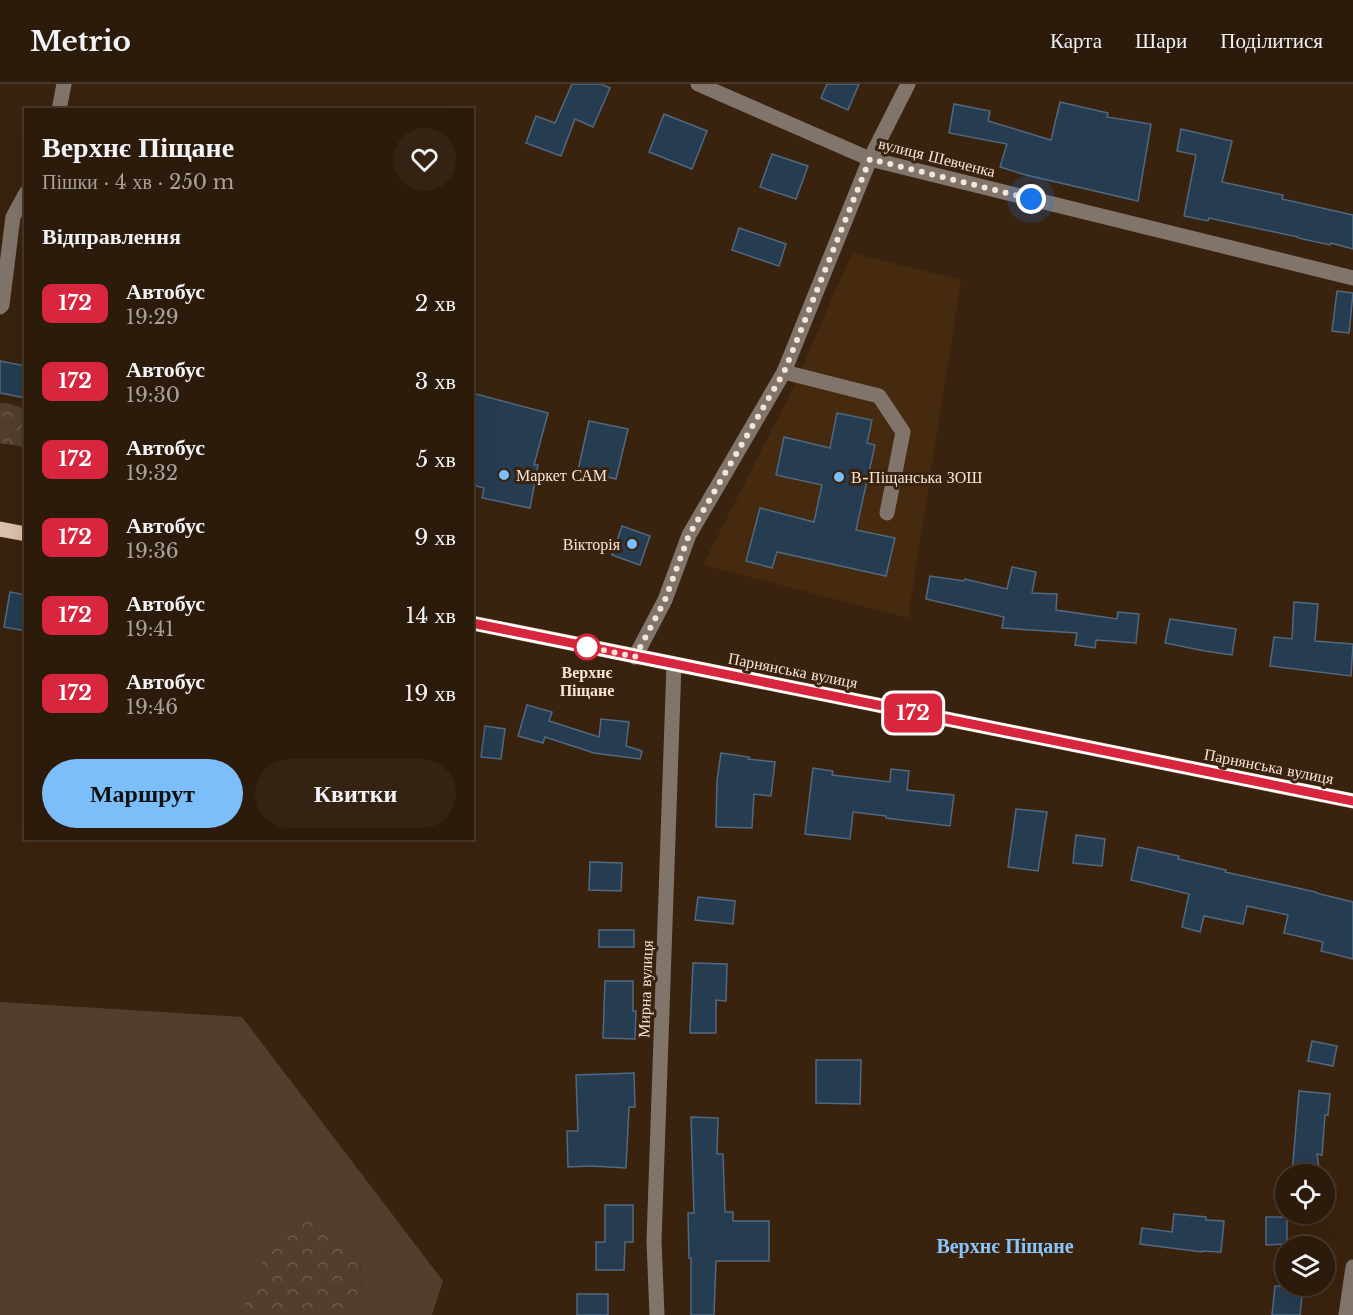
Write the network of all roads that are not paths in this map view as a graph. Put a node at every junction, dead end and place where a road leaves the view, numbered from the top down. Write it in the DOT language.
graph roads {
  1 [pos="64,84"];
  2 [pos="698,84"];
  3 [pos="908,84"];
  4 [pos="59,108"];
  5 [pos="870,159"];
  6 [pos="24,197"];
  7 [pos="1353,278"];
  8 [pos="0,307"];
  9 [pos="784,372"];
  10 [pos="887,513"];
  11 [pos="0,529"];
  12 [pos="24,534"];
  13 [pos="474,623"];
  14 [pos="635,657"];
  15 [pos="674,664"];
  16 [pos="1353,801"];
  17 [pos="1353,1267"];
  18 [pos="657,1315"];
  19 [pos="1346,1315"];
  1 -- 4 [label="street"];
  2 -- 5 [label="street, вулиця Шевченка"];
  3 -- 5 [label="street"];
  5 -- 7 [label="street, вулиця Шевченка"];
  5 -- 9 [label="street"];
  6 -- 8 [label="street"];
  9 -- 10 [label="street"];
  9 -- 14 [label="street"];
  11 -- 12 [label="main road"];
  13 -- 14 [label="main road, Парнянська вулиця"];
  14 -- 15 [label="main road, Парнянська вулиця"];
  15 -- 16 [label="main road, Парнянська вулиця"];
  15 -- 18 [label="street, Мирна вулиця"];
  17 -- 19 [label="street"];
}
